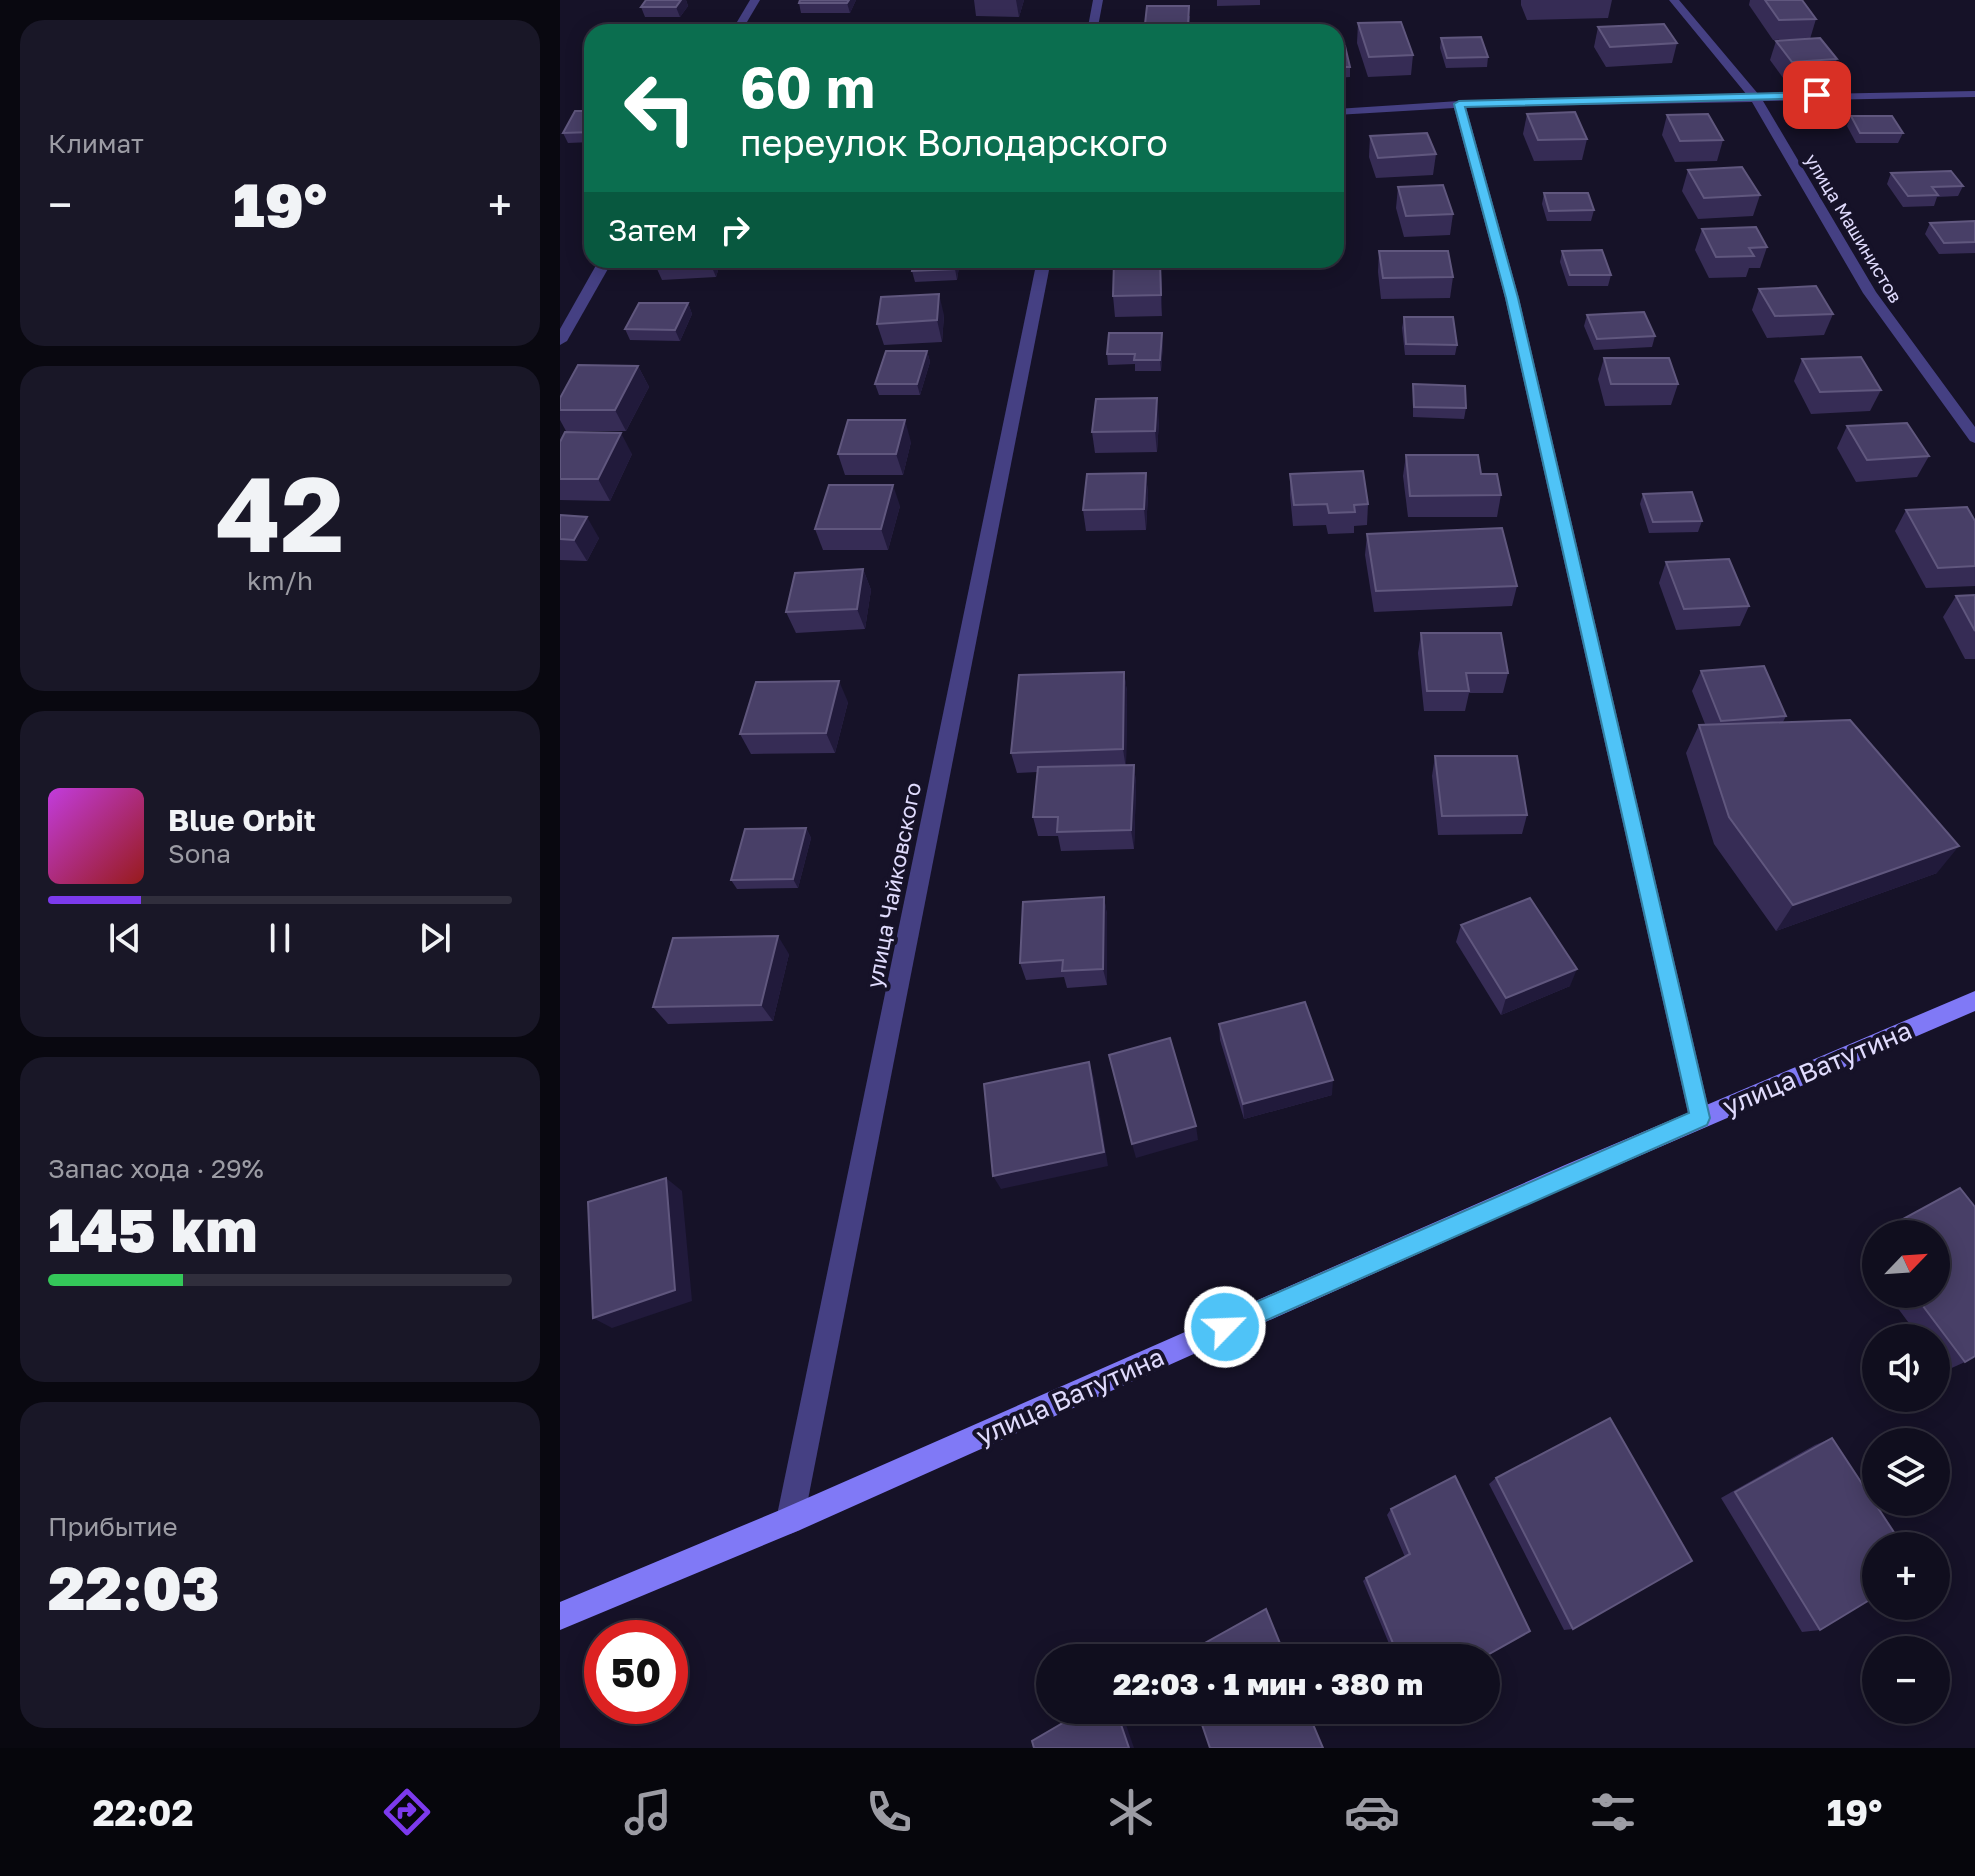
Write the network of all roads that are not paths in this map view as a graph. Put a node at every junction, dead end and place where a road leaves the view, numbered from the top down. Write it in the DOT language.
graph roads {
  1 [pos="755,0"];
  2 [pos="1098,0"];
  3 [pos="1674,0"];
  4 [pos="741,24"];
  5 [pos="1094,24"];
  6 [pos="1975,94"];
  7 [pos="1754,96"];
  8 [pos="1459,104"];
  9 [pos="1344,111"];
  10 [pos="601,268"];
  11 [pos="1042,268"];
  12 [pos="560,341"];
  13 [pos="1975,438"];
  14 [pos="1975,1001"];
  15 [pos="1700,1118"];
  16 [pos="790,1520"];
  17 [pos="560,1616"];
  1 -- 4 [label="street"];
  2 -- 5 [label="street"];
  3 -- 7 [label="street, улица Машинистов"];
  6 -- 7 [label="street"];
  7 -- 8 [label="street"];
  7 -- 13 [label="street, улица Машинистов"];
  8 -- 9 [label="street"];
  8 -- 15 [label="street"];
  10 -- 12 [label="street"];
  11 -- 16 [label="street, улица Чайковского"];
  14 -- 15 [label="main road, улица Ватутина"];
  15 -- 16 [label="main road, улица Ватутина"];
  16 -- 17 [label="main road, улица Ватутина"];
}
